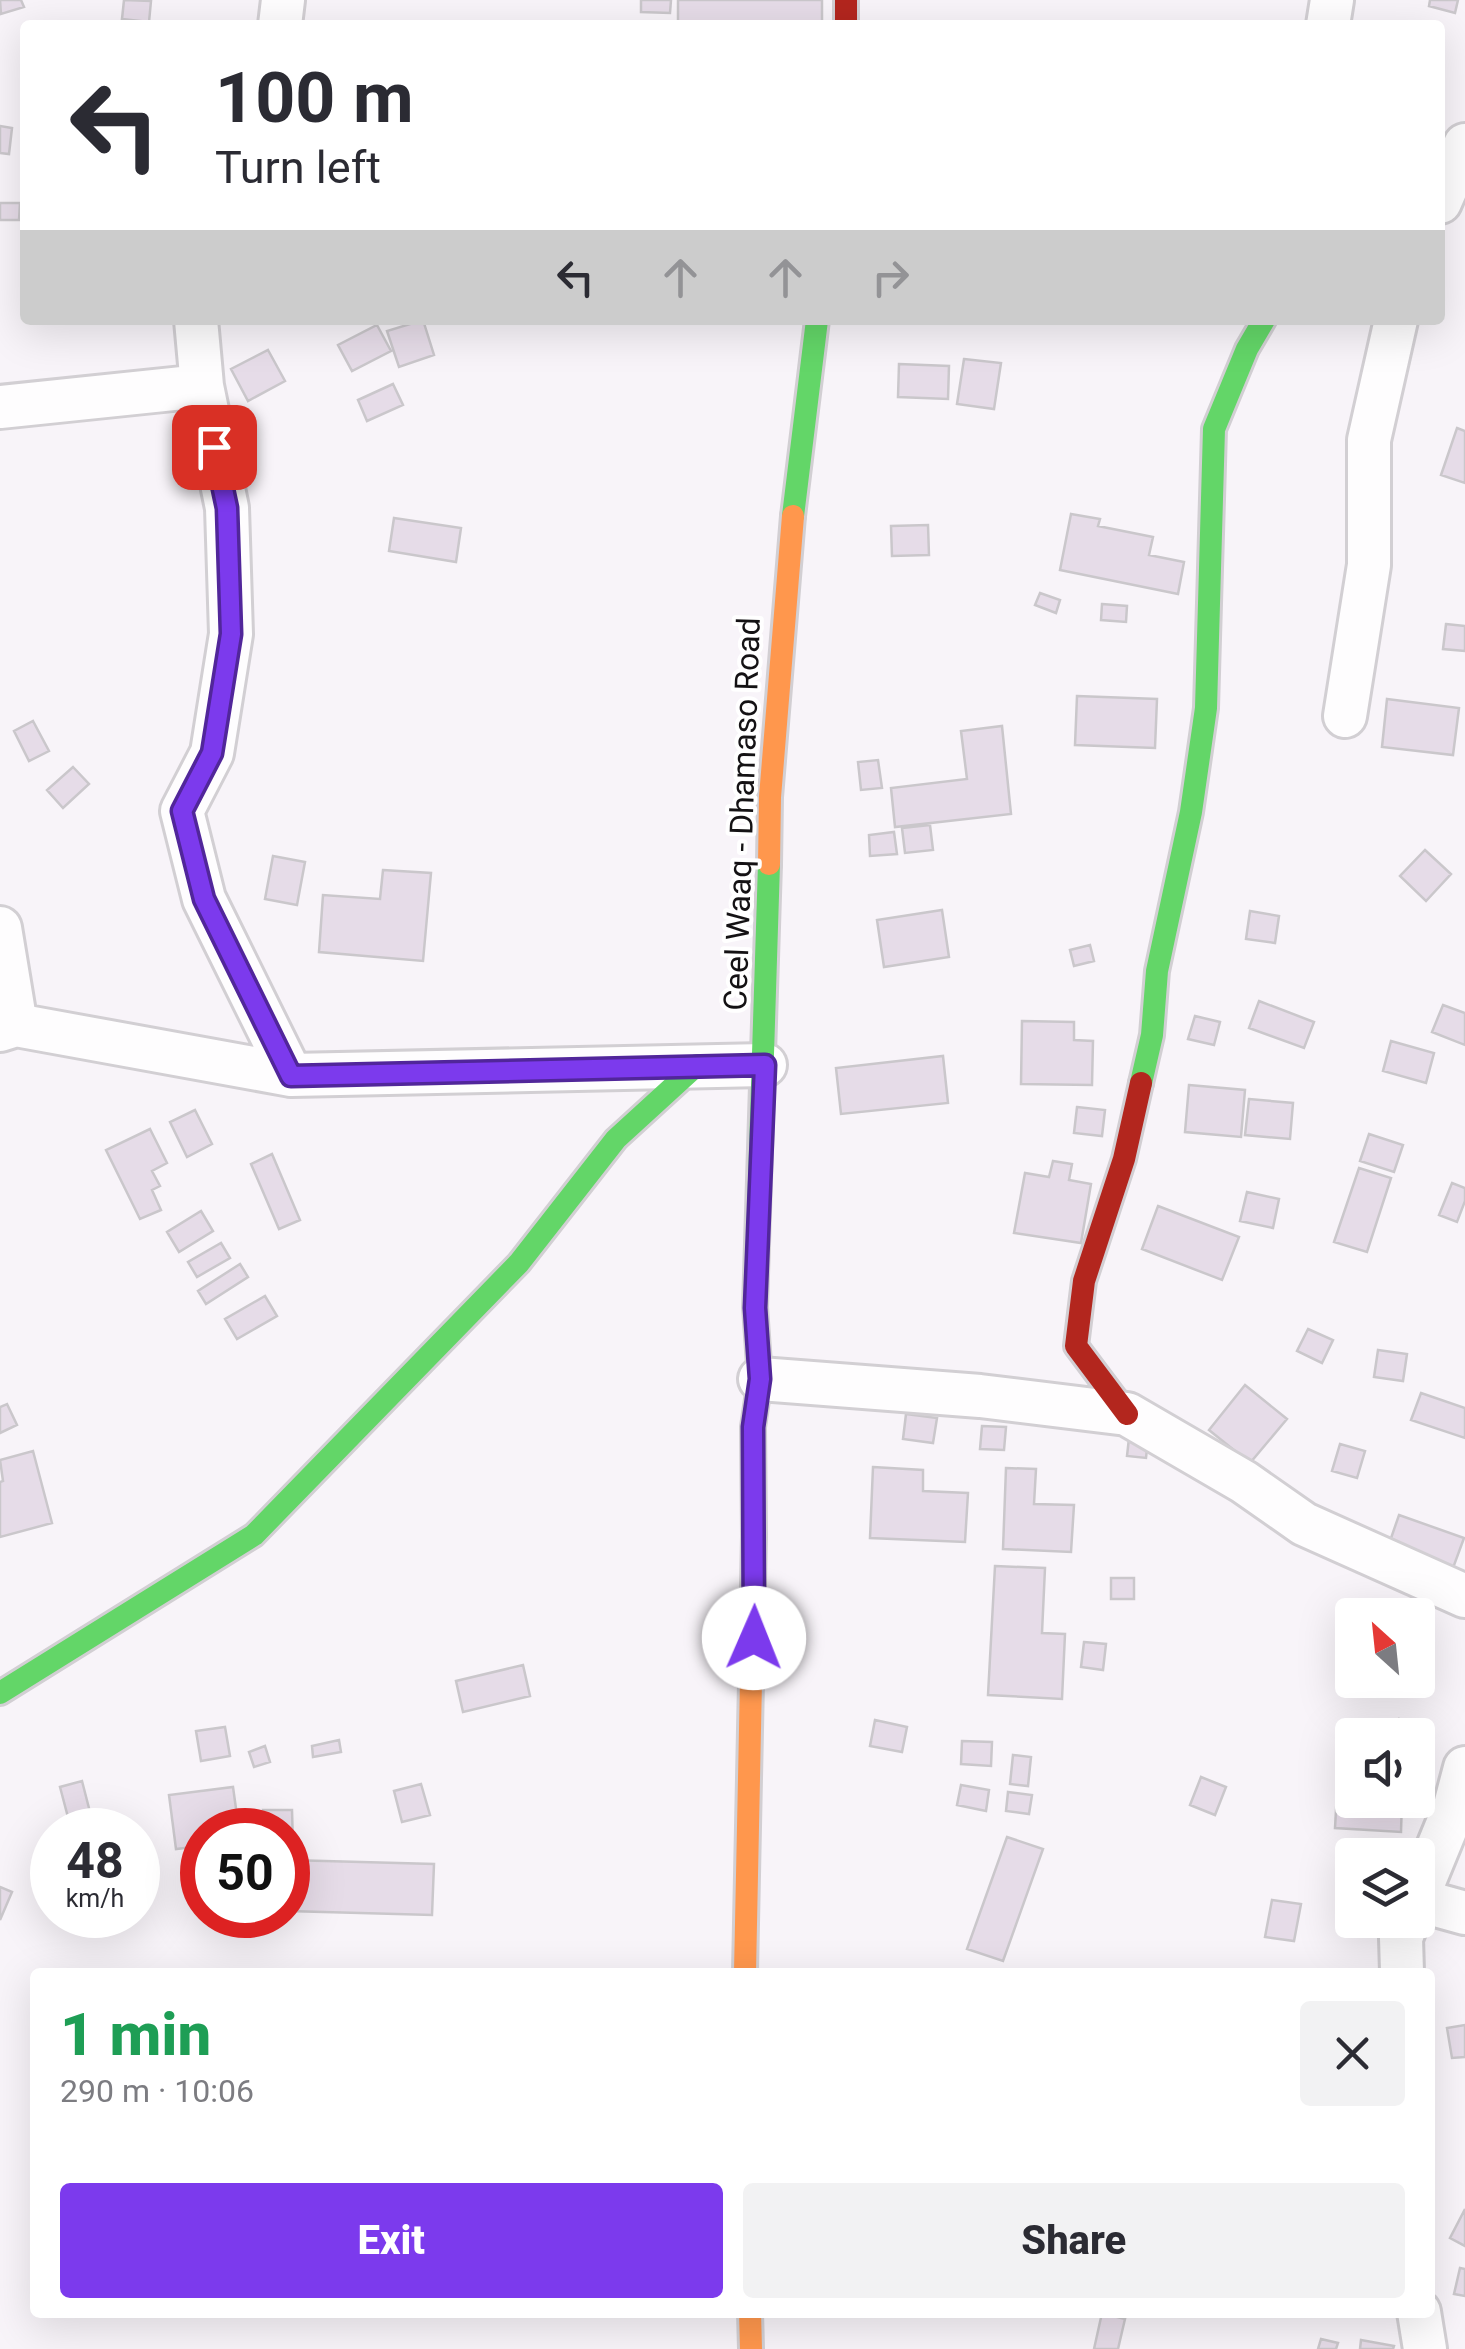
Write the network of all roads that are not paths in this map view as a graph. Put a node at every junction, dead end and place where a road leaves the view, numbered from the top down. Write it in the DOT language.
graph roads {
  1 [pos="1465,144"];
  2 [pos="1445,190"];
  3 [pos="196,325"];
  4 [pos="816,325"];
  5 [pos="1261,325"];
  6 [pos="1395,325"];
  7 [pos="202,386"];
  8 [pos="0,407"];
  9 [pos="1345,716"];
  10 [pos="0,928"];
  11 [pos="8,1027"];
  12 [pos="697,1065"];
  13 [pos="765,1065"];
  14 [pos="291,1076"];
  15 [pos="760,1379"];
  16 [pos="1127,1414"];
  17 [pos="1465,1596"];
  18 [pos="0,1693"];
  19 [pos="1465,1768"];
  20 [pos="1435,1856"];
  21 [pos="1435,1903"];
  22 [pos="1465,1912"];
  23 [pos="1401,1938"];
  24 [pos="746,1968"];
  25 [pos="1402,1968"];
  26 [pos="750,2318"];
  27 [pos="1420,2318"];
  28 [pos="751,2349"];
  29 [pos="1425,2349"];
  1 -- 2 [label="street"];
  3 -- 7 [label="street"];
  4 -- 13 [label="street, Ceel Waaq - Dhamaso Road"];
  5 -- 16 [label="street"];
  6 -- 9 [label="street"];
  7 -- 8 [label="street"];
  7 -- 14 [label="street"];
  10 -- 11 [label="street"];
  11 -- 14 [label="street"];
  12 -- 13 [label="street"];
  12 -- 14 [label="street"];
  12 -- 18 [label="street"];
  13 -- 15 [label="street, Ceel Waaq - Dhamaso Road"];
  15 -- 16 [label="street"];
  15 -- 24 [label="street, Ceel Waaq - Dhamaso Road"];
  16 -- 17 [label="street"];
  19 -- 20 [label="street"];
  21 -- 22 [label="street"];
  23 -- 25 [label="street"];
  26 -- 28 [label="street"];
  27 -- 29 [label="street"];
}
